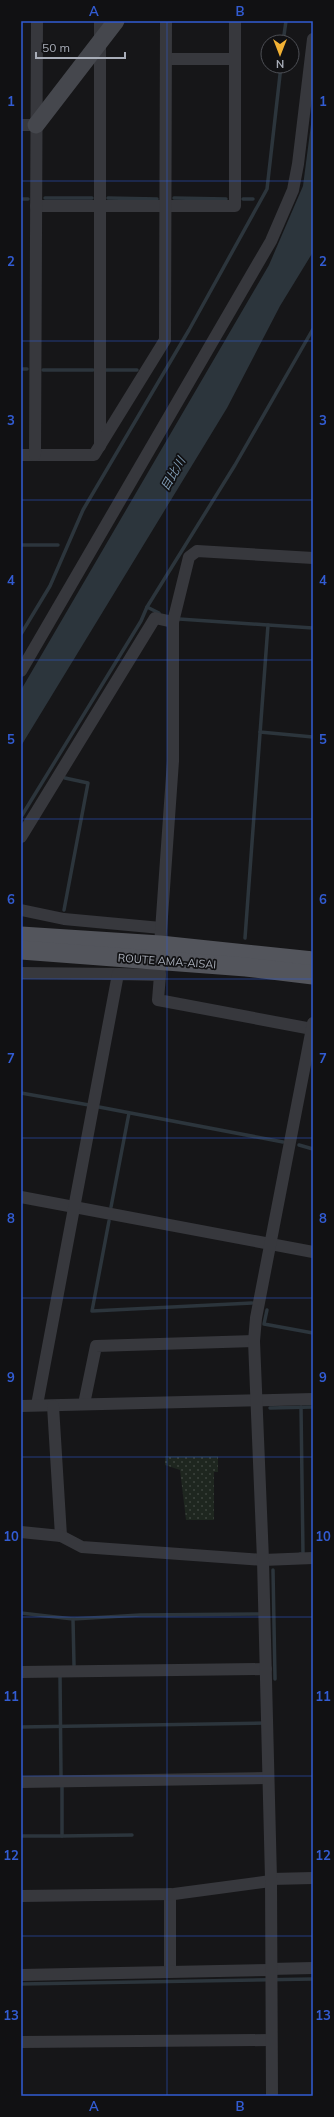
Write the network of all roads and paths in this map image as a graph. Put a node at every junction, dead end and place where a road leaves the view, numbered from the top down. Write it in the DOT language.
graph roads {
  1 [pos="36,21"];
  2 [pos="100,21"];
  3 [pos="116,21"];
  4 [pos="166,21"];
  5 [pos="235,21"];
  6 [pos="313,39"];
  7 [pos="100,42"];
  8 [pos="166,59"];
  9 [pos="235,59"];
  10 [pos="29,125"];
  11 [pos="36,206"];
  12 [pos="100,206"];
  13 [pos="165,206"];
  14 [pos="100,446"];
  15 [pos="21,455"];
  16 [pos="35,455"];
  17 [pos="313,558"];
  18 [pos="173,622"];
  19 [pos="21,671"];
  20 [pos="21,837"];
  21 [pos="21,910"];
  22 [pos="21,936"];
  23 [pos="21,950"];
  24 [pos="160,952"];
  25 [pos="313,961"];
  26 [pos="21,973"];
  27 [pos="118,974"];
  28 [pos="313,975"];
  29 [pos="312,1026"];
  30 [pos="21,1197"];
  31 [pos="74,1207"];
  32 [pos="270,1244"];
  33 [pos="313,1252"];
  34 [pos="254,1341"];
  35 [pos="313,1399"];
  36 [pos="256,1400"];
  37 [pos="84,1404"];
  38 [pos="37,1405"];
  39 [pos="21,1406"];
  40 [pos="53,1406"];
  41 [pos="21,1532"];
  42 [pos="60,1536"];
  43 [pos="313,1558"];
  44 [pos="264,1560"];
  45 [pos="266,1669"];
  46 [pos="21,1672"];
  47 [pos="268,1778"];
  48 [pos="21,1782"];
  49 [pos="313,1878"];
  50 [pos="271,1880"];
  51 [pos="170,1894"];
  52 [pos="21,1896"];
  53 [pos="313,1968"];
  54 [pos="270,1970"];
  55 [pos="170,1972"];
  56 [pos="21,1976"];
  57 [pos="271,2040"];
  58 [pos="21,2042"];
  59 [pos="272,2096"];
  1 -- 10 [label="street"];
  2 -- 7 [label="street"];
  3 -- 7 [label="street"];
  4 -- 8 [label="street"];
  5 -- 9 [label="street"];
  6 -- 19 [label="street"];
  7 -- 10 [label="street"];
  7 -- 12 [label="street"];
  8 -- 9 [label="street"];
  8 -- 13 [label="street"];
  9 -- 13 [label="street"];
  10 -- 11 [label="street"];
  11 -- 12 [label="street"];
  11 -- 16 [label="street"];
  12 -- 13 [label="street"];
  12 -- 14 [label="street"];
  13 -- 14 [label="street"];
  14 -- 16 [label="street"];
  15 -- 16 [label="street"];
  17 -- 18 [label="street"];
  18 -- 20 [label="street"];
  18 -- 24 [label="street"];
  21 -- 24 [label="street"];
  22 -- 24 [label="main road, ROUTE AMA-AISAI"];
  23 -- 24 [label="main road, ROUTE AMA-AISAI"];
  24 -- 25 [label="main road, ROUTE AMA-AISAI"];
  24 -- 27 [label="street"];
  24 -- 28 [label="main road, ROUTE AMA-AISAI"];
  24 -- 29 [label="street"];
  26 -- 27 [label="street"];
  27 -- 31 [label="street"];
  29 -- 32 [label="street"];
  30 -- 31 [label="street"];
  31 -- 32 [label="street"];
  31 -- 38 [label="street"];
  32 -- 33 [label="street"];
  32 -- 34 [label="street"];
  34 -- 36 [label="street"];
  34 -- 37 [label="street"];
  35 -- 36 [label="street"];
  36 -- 37 [label="street"];
  36 -- 44 [label="street"];
  37 -- 40 [label="street"];
  38 -- 39 [label="street"];
  38 -- 40 [label="street"];
  40 -- 42 [label="street"];
  41 -- 42 [label="street"];
  42 -- 44 [label="street"];
  43 -- 44 [label="street"];
  44 -- 45 [label="street"];
  45 -- 46 [label="street"];
  45 -- 47 [label="street"];
  47 -- 48 [label="street"];
  47 -- 50 [label="street"];
  49 -- 50 [label="street"];
  50 -- 51 [label="street"];
  50 -- 54 [label="street"];
  51 -- 52 [label="street"];
  51 -- 55 [label="street"];
  53 -- 54 [label="street"];
  54 -- 55 [label="street"];
  54 -- 57 [label="street"];
  55 -- 56 [label="street"];
  57 -- 58 [label="street"];
  57 -- 59 [label="street"];
}
